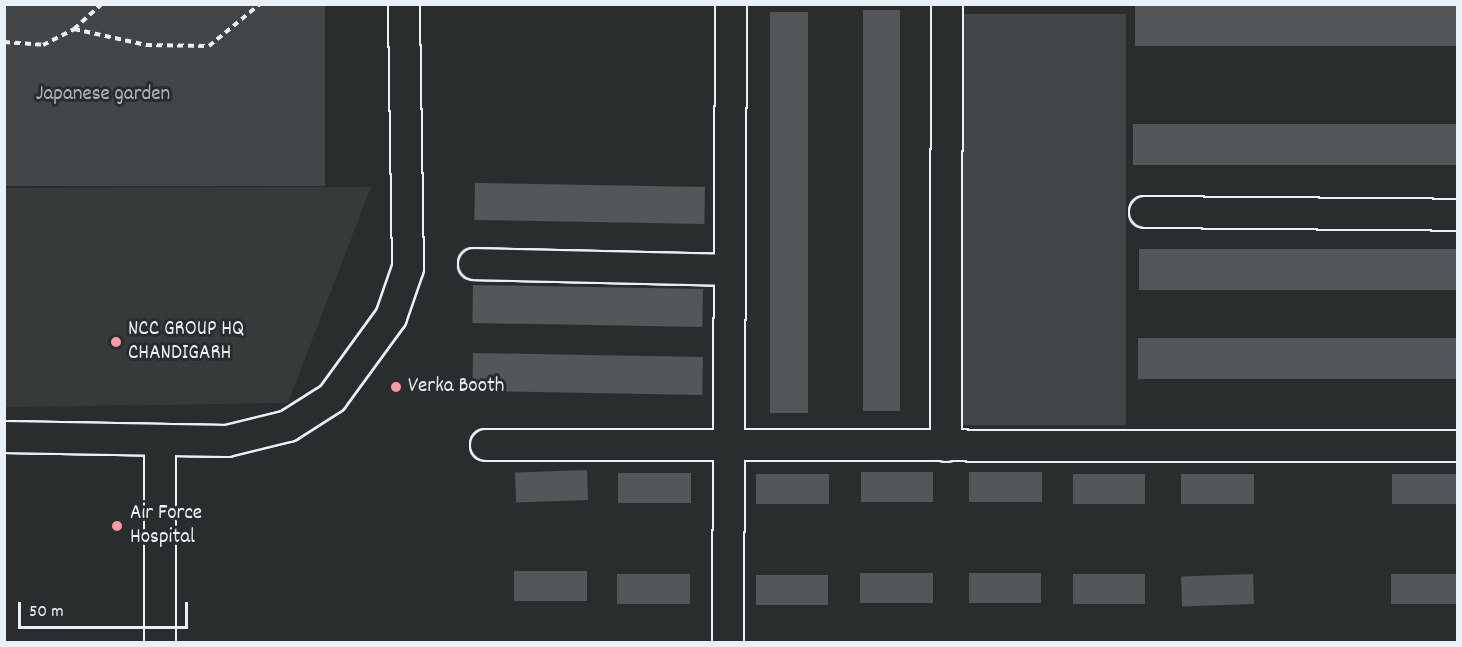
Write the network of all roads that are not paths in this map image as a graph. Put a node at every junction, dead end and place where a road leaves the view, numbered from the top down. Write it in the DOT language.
graph roads {
  1 [pos="404,4"];
  2 [pos="731,4"];
  3 [pos="947,4"];
  4 [pos="1145,212"];
  5 [pos="1458,215"];
  6 [pos="474,264"];
  7 [pos="730,270"];
  8 [pos="4,437"];
  9 [pos="160,440"];
  10 [pos="486,445"];
  11 [pos="729,446"];
  12 [pos="946,446"];
  13 [pos="1458,446"];
  14 [pos="160,642"];
  15 [pos="728,642"];
  1 -- 9 [label="street"];
  2 -- 7 [label="street"];
  3 -- 12 [label="street"];
  4 -- 5 [label="street"];
  6 -- 7 [label="street"];
  7 -- 11 [label="street"];
  8 -- 9 [label="street"];
  9 -- 14 [label="street"];
  10 -- 11 [label="street"];
  11 -- 12 [label="street"];
  11 -- 15 [label="street"];
  12 -- 13 [label="street"];
}
